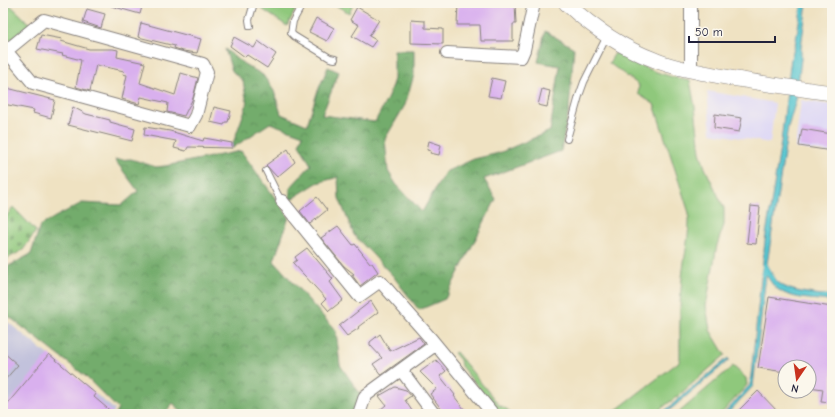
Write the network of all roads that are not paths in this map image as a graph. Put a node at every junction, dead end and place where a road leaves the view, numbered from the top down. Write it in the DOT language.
graph roads {
  1 [pos="254,3"];
  2 [pos="303,3"];
  3 [pos="534,3"];
  4 [pos="566,3"];
  5 [pos="691,3"];
  6 [pos="250,26"];
  7 [pos="607,36"];
  8 [pos="5,49"];
  9 [pos="447,53"];
  10 [pos="335,59"];
  11 [pos="691,70"];
  12 [pos="832,93"];
  13 [pos="567,139"];
  14 [pos="266,171"];
  15 [pos="282,201"];
  16 [pos="435,345"];
  17 [pos="401,370"];
  18 [pos="359,414"];
  19 [pos="434,414"];
  20 [pos="493,414"];
  1 -- 6 [label="lane"];
  2 -- 10 [label="lane"];
  3 -- 9 [label="street"];
  4 -- 7 [label="street"];
  5 -- 11 [label="street"];
  7 -- 11 [label="street"];
  7 -- 13 [label="lane"];
  8 -- 8 [label="street"];
  11 -- 12 [label="street"];
  14 -- 15 [label="lane"];
  15 -- 16 [label="street"];
  16 -- 17 [label="street"];
  16 -- 20 [label="street"];
  17 -- 18 [label="street"];
  17 -- 19 [label="street"];
}
